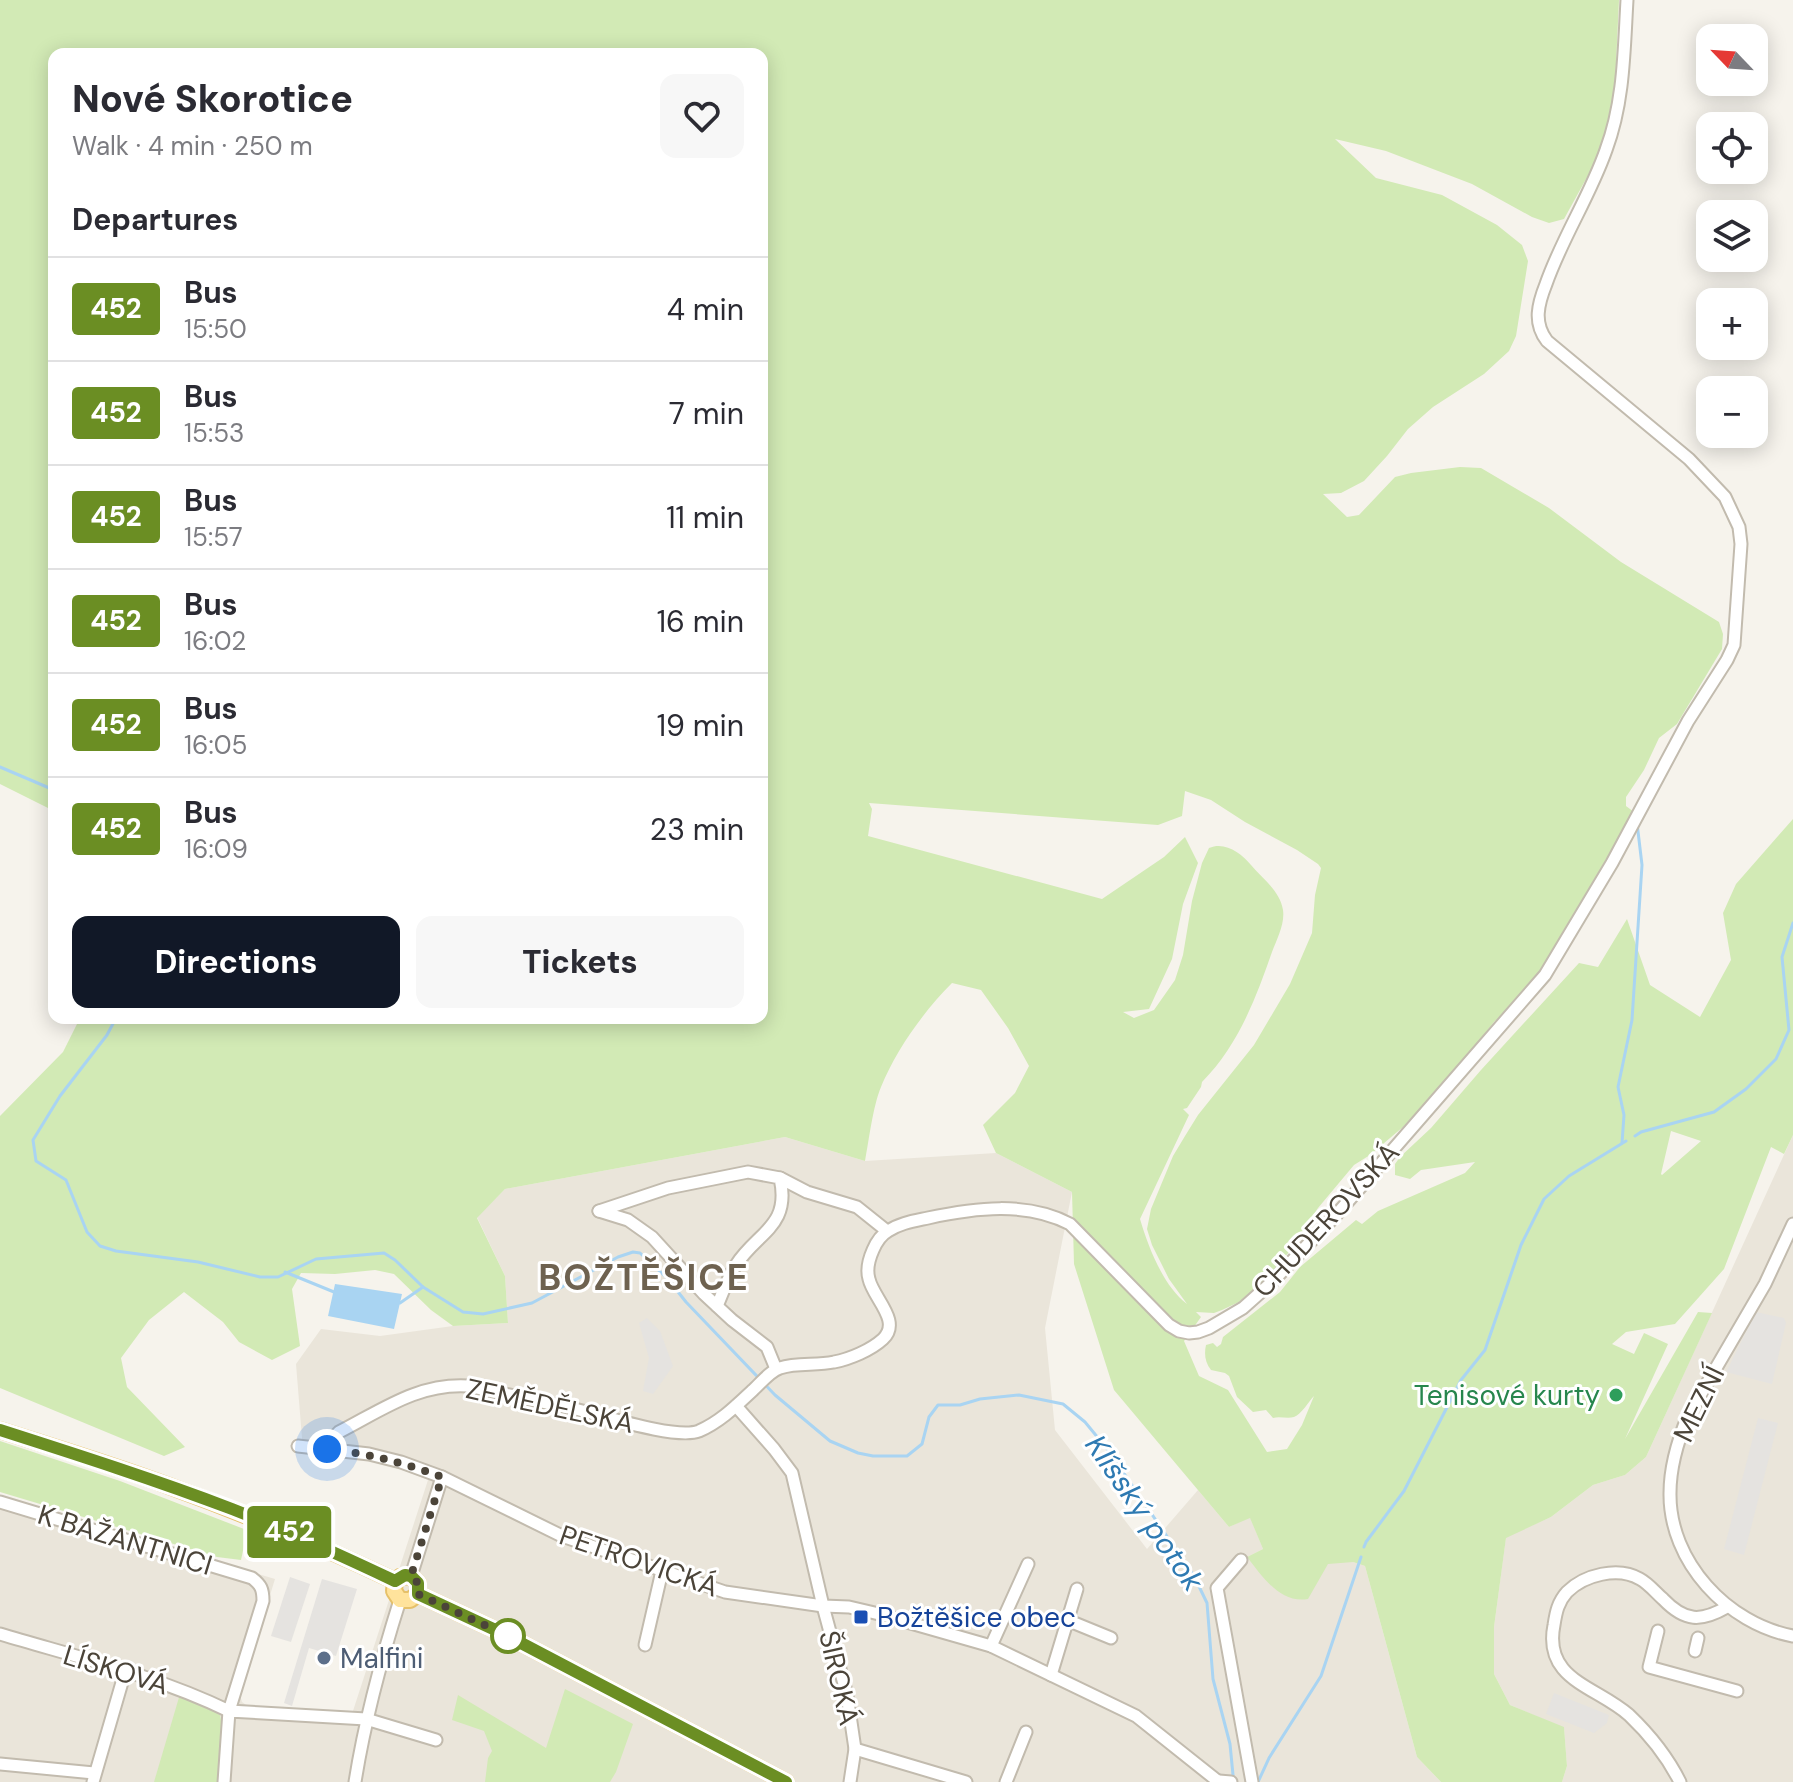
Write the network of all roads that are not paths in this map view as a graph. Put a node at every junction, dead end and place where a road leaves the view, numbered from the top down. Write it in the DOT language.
graph roads {
  1 [pos="1627,0"];
  2 [pos="780,1178"];
  3 [pos="1793,1224"];
  4 [pos="887,1231"];
  5 [pos="717,1306"];
  6 [pos="767,1378"];
  7 [pos="736,1406"];
  8 [pos="0,1430"];
  9 [pos="298,1446"];
  10 [pos="327,1449"];
  11 [pos="442,1477"];
  12 [pos="0,1502"];
  13 [pos="1241,1560"];
  14 [pos="1028,1564"];
  15 [pos="662,1571"];
  16 [pos="411,1576"];
  17 [pos="395,1581"];
  18 [pos="1077,1589"];
  19 [pos="418,1594"];
  20 [pos="400,1600"];
  21 [pos="823,1606"];
  22 [pos="1727,1607"];
  23 [pos="1067,1620"];
  24 [pos="1658,1631"];
  25 [pos="0,1634"];
  26 [pos="1793,1636"];
  27 [pos="1111,1638"];
  28 [pos="1698,1638"];
  29 [pos="645,1645"];
  30 [pos="991,1646"];
  31 [pos="1695,1651"];
  32 [pos="125,1672"];
  33 [pos="1051,1675"];
  34 [pos="1737,1691"];
  35 [pos="229,1711"];
  36 [pos="366,1719"];
  37 [pos="1026,1732"];
  38 [pos="436,1740"];
  39 [pos="855,1749"];
  40 [pos="0,1764"];
  41 [pos="94,1778"];
  42 [pos="224,1782"];
  43 [pos="355,1782"];
  44 [pos="786,1782"];
  45 [pos="850,1782"];
  46 [pos="966,1782"];
  47 [pos="1006,1782"];
  48 [pos="1219,1782"];
  49 [pos="1231,1782"];
  50 [pos="1252,1782"];
  51 [pos="1680,1782"];
  1 -- 4 [label="street, CHUDEROVSKÁ"];
  2 -- 4 [label="street"];
  2 -- 5 [label="street"];
  2 -- 5 [label="street"];
  3 -- 22 [label="street, MEZNÍ"];
  4 -- 6 [label="street"];
  5 -- 6 [label="street"];
  6 -- 7 [label="street"];
  7 -- 10 [label="street, ZEMĚDĚLSKÁ"];
  7 -- 21 [label="street"];
  8 -- 17 [label="main road"];
  9 -- 10 [label="street, PETROVICKÁ"];
  10 -- 11 [label="street, PETROVICKÁ"];
  11 -- 15 [label="street, PETROVICKÁ"];
  11 -- 16 [label="street"];
  12 -- 35 [label="street, K BAŽANTNICI"];
  13 -- 50 [label="street"];
  14 -- 30 [label="street"];
  15 -- 21 [label="street, PETROVICKÁ"];
  15 -- 29 [label="street"];
  16 -- 17 [label="main road"];
  16 -- 19 [label="main road"];
  17 -- 20 [label="main road"];
  18 -- 23 [label="street"];
  19 -- 20 [label="main road"];
  19 -- 44 [label="main road"];
  20 -- 36 [label="street"];
  21 -- 30 [label="street, PETROVICKÁ"];
  21 -- 39 [label="street, ŠIROKÁ"];
  22 -- 26 [label="street, MEZNÍ"];
  22 -- 51 [label="street"];
  23 -- 27 [label="street"];
  23 -- 33 [label="street"];
  24 -- 34 [label="street"];
  25 -- 32 [label="street, LÍSKOVÁ"];
  28 -- 31 [label="street"];
  30 -- 33 [label="street, PETROVICKÁ"];
  32 -- 35 [label="street, LÍSKOVÁ"];
  32 -- 41 [label="street"];
  33 -- 48 [label="street, PETROVICKÁ"];
  35 -- 36 [label="street"];
  35 -- 42 [label="street"];
  36 -- 38 [label="street"];
  36 -- 43 [label="street"];
  37 -- 47 [label="street"];
  39 -- 45 [label="street, ŠIROKÁ"];
  39 -- 46 [label="street, ŠIROKÁ"];
  40 -- 41 [label="street"];
  48 -- 49 [label="street"];
}
